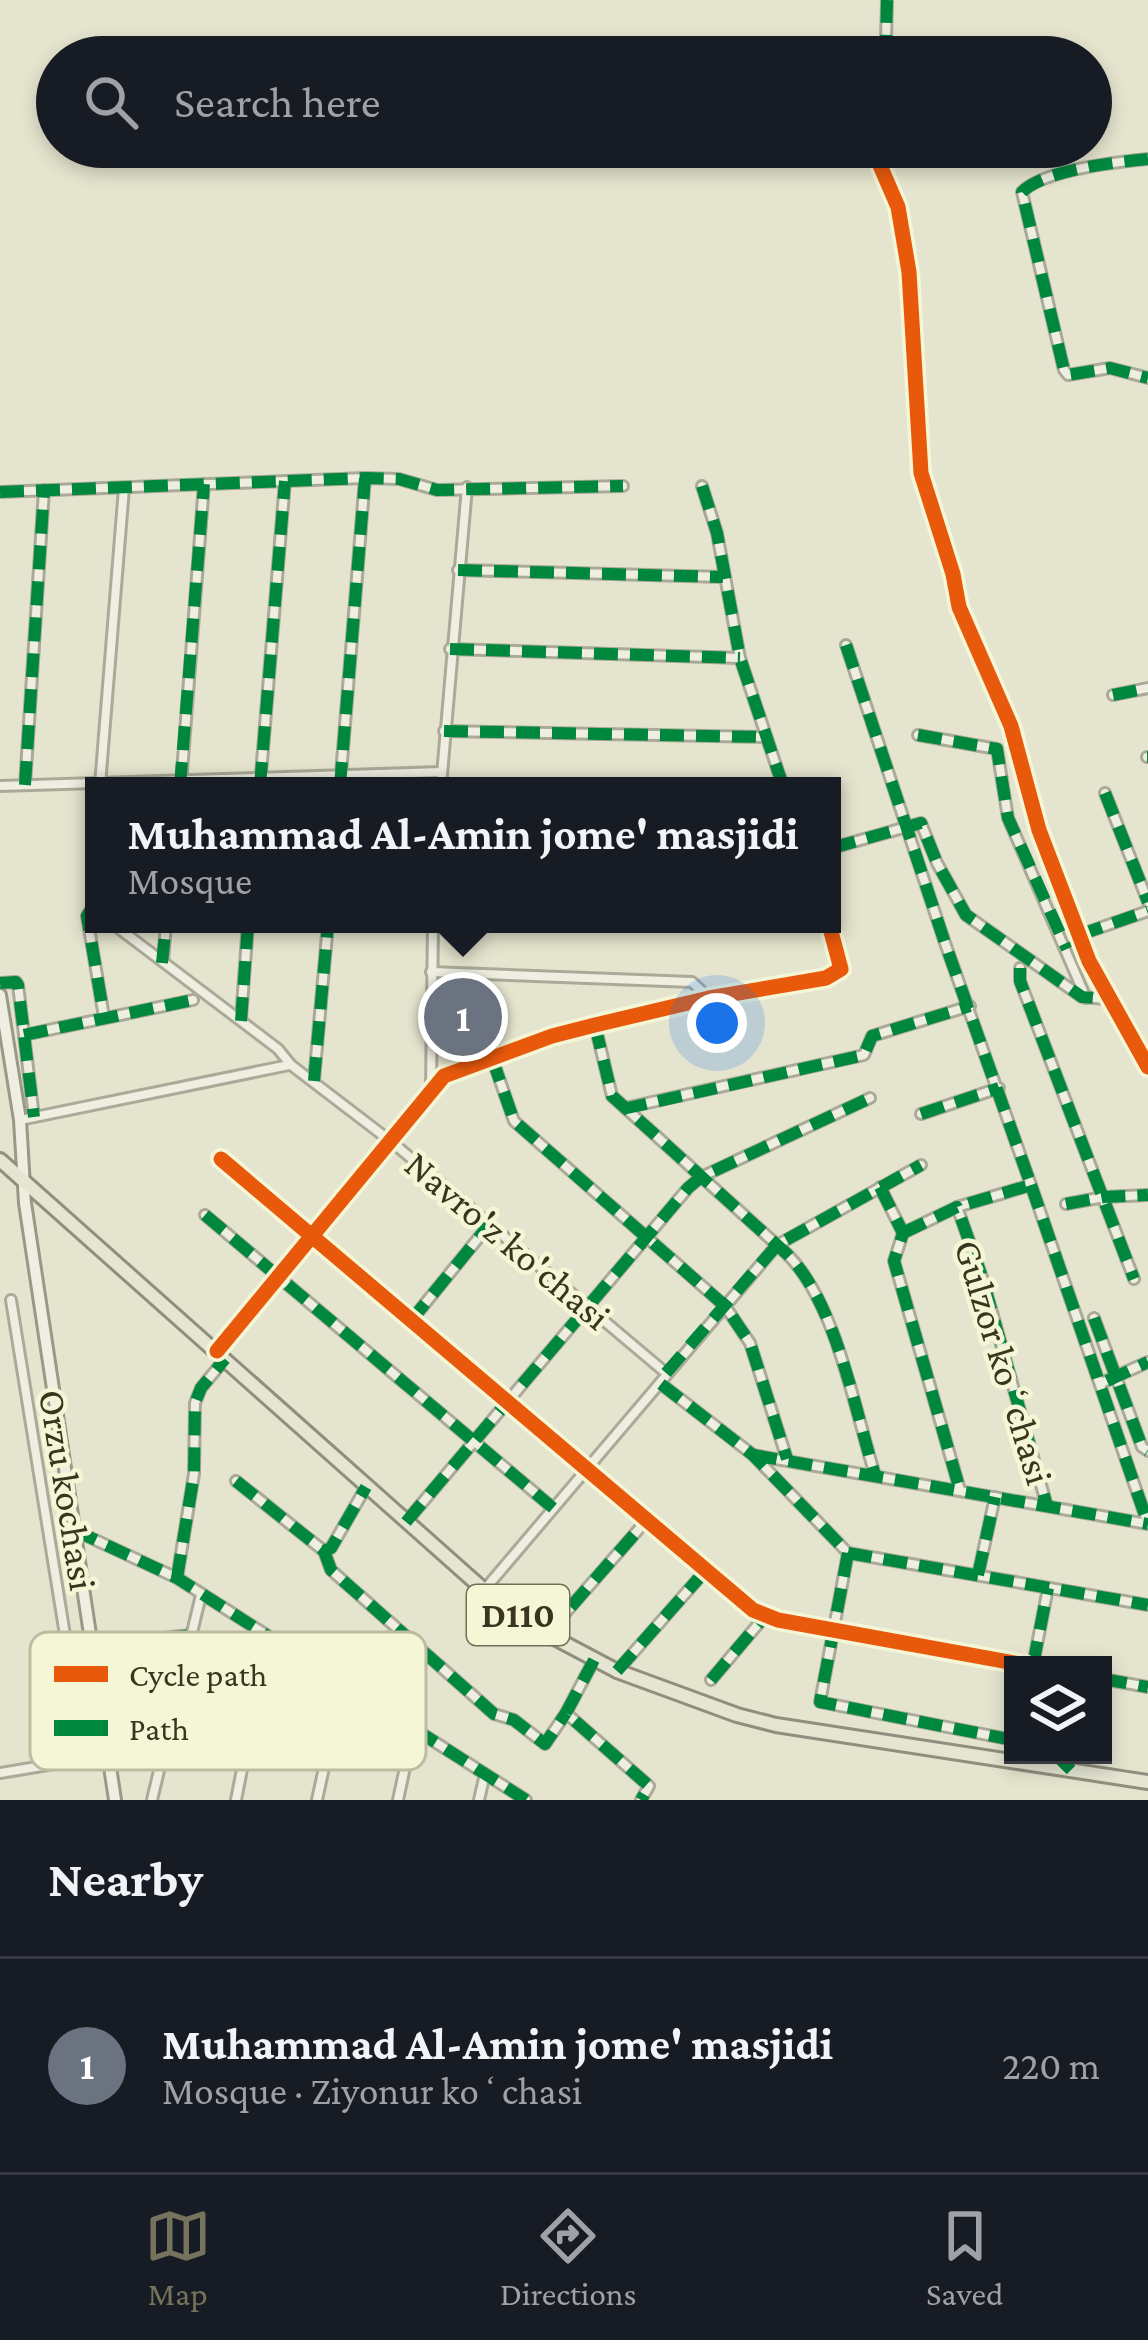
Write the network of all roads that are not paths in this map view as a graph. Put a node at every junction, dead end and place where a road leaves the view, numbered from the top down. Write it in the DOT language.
graph roads {
  1 [pos="887,0"];
  2 [pos="886,36"];
  3 [pos="1148,159"];
  4 [pos="1112,162"];
  5 [pos="880,168"];
  6 [pos="1087,168"];
  7 [pos="1148,378"];
  8 [pos="365,478"];
  9 [pos="285,481"];
  10 [pos="204,484"];
  11 [pos="623,486"];
  12 [pos="702,486"];
  13 [pos="467,487"];
  14 [pos="124,488"];
  15 [pos="44,490"];
  16 [pos="0,492"];
  17 [pos="458,570"];
  18 [pos="723,577"];
  19 [pos="847,645"];
  20 [pos="450,649"];
  21 [pos="740,658"];
  22 [pos="1148,688"];
  23 [pos="1113,695"];
  24 [pos="444,731"];
  25 [pos="918,735"];
  26 [pos="765,737"];
  27 [pos="442,772"];
  28 [pos="341,775"];
  29 [pos="101,777"];
  30 [pos="181,777"];
  31 [pos="260,777"];
  32 [pos="318,777"];
  33 [pos="441,777"];
  34 [pos="780,777"];
  35 [pos="85,784"];
  36 [pos="25,785"];
  37 [pos="0,786"];
  38 [pos="1105,793"];
  39 [pos="905,826"];
  40 [pos="841,845"];
  41 [pos="1148,902"];
  42 [pos="1148,911"];
  43 [pos="90,933"];
  44 [pos="125,933"];
  45 [pos="165,933"];
  46 [pos="247,933"];
  47 [pos="327,933"];
  48 [pos="433,933"];
  49 [pos="831,933"];
  50 [pos="1079,935"];
  51 [pos="163,963"];
  52 [pos="1020,968"];
  53 [pos="431,972"];
  54 [pos="8,983"];
  55 [pos="0,995"];
  56 [pos="709,998"];
  57 [pos="1086,999"];
  58 [pos="1107,999"];
  59 [pos="193,1000"];
  60 [pos="970,1006"];
  61 [pos="104,1017"];
  62 [pos="241,1021"];
  63 [pos="595,1025"];
  64 [pos="24,1035"];
  65 [pos="492,1058"];
  66 [pos="291,1065"];
  67 [pos="1148,1067"];
  68 [pos="314,1081"];
  69 [pos="999,1088"];
  70 [pos="431,1093"];
  71 [pos="870,1099"];
  72 [pos="623,1109"];
  73 [pos="921,1114"];
  74 [pos="34,1117"];
  75 [pos="20,1120"];
  76 [pos="393,1143"];
  77 [pos="221,1159"];
  78 [pos="0,1160"];
  79 [pos="921,1165"];
  80 [pos="701,1177"];
  81 [pos="23,1180"];
  82 [pos="1031,1185"];
  83 [pos="880,1187"];
  84 [pos="1148,1195"];
  85 [pos="1104,1197"];
  86 [pos="1066,1204"];
  87 [pos="958,1208"];
  88 [pos="205,1215"];
  89 [pos="489,1225"];
  90 [pos="903,1233"];
  91 [pos="647,1235"];
  92 [pos="312,1237"];
  93 [pos="777,1245"];
  94 [pos="279,1277"];
  95 [pos="1134,1279"];
  96 [pos="11,1300"];
  97 [pos="586,1306"];
  98 [pos="725,1306"];
  99 [pos="1094,1318"];
  100 [pos="410,1322"];
  101 [pos="221,1355"];
  102 [pos="1148,1362"];
  103 [pos="666,1372"];
  104 [pos="1116,1377"];
  105 [pos="1101,1383"];
  106 [pos="661,1384"];
  107 [pos="506,1401"];
  108 [pos="474,1441"];
  109 [pos="1148,1451"];
  110 [pos="753,1455"];
  111 [pos="787,1459"];
  112 [pos="586,1470"];
  113 [pos="874,1474"];
  114 [pos="236,1481"];
  115 [pos="366,1487"];
  116 [pos="960,1490"];
  117 [pos="995,1497"];
  118 [pos="1047,1506"];
  119 [pos="553,1508"];
  120 [pos="646,1520"];
  121 [pos="406,1522"];
  122 [pos="1148,1524"];
  123 [pos="74,1530"];
  124 [pos="324,1551"];
  125 [pos="848,1553"];
  126 [pos="706,1570"];
  127 [pos="978,1575"];
  128 [pos="177,1578"];
  129 [pos="1048,1588"];
  130 [pos="484,1590"];
  131 [pos="201,1595"];
  132 [pos="1148,1605"];
  133 [pos="765,1616"];
  134 [pos="834,1630"];
  135 [pos="65,1632"];
  136 [pos="90,1632"];
  137 [pos="192,1632"];
  138 [pos="260,1632"];
  139 [pos="401,1632"];
  140 [pos="548,1634"];
  141 [pos="426,1654"];
  142 [pos="1031,1656"];
  143 [pos="594,1660"];
  144 [pos="1004,1661"];
  145 [pos="617,1671"];
  146 [pos="711,1680"];
  147 [pos="1112,1681"];
  148 [pos="1148,1687"];
  149 [pos="566,1713"];
  150 [pos="426,1738"];
  151 [pos="1004,1738"];
  152 [pos="1065,1764"];
  153 [pos="30,1767"];
  154 [pos="112,1770"];
  155 [pos="159,1770"];
  156 [pos="242,1770"];
  157 [pos="324,1770"];
  158 [pos="404,1770"];
  159 [pos="1071,1770"];
  160 [pos="0,1772"];
  161 [pos="484,1774"];
  162 [pos="1148,1782"];
  163 [pos="115,1800"];
  164 [pos="152,1800"];
  165 [pos="236,1800"];
  166 [pos="317,1800"];
  167 [pos="398,1800"];
  168 [pos="479,1800"];
  169 [pos="526,1800"];
  170 [pos="640,1800"];
  1 -- 2 [label="street"];
  3 -- 4 [label="street"];
  5 -- 50 [label="street"];
  6 -- 7 [label="street"];
  8 -- 9 [label="street"];
  8 -- 13 [label="street"];
  8 -- 28 [label="street"];
  9 -- 10 [label="street"];
  9 -- 31 [label="street"];
  10 -- 14 [label="street"];
  10 -- 30 [label="street"];
  11 -- 13 [label="street"];
  12 -- 18 [label="street"];
  13 -- 17 [label="street"];
  14 -- 15 [label="street"];
  14 -- 29 [label="street"];
  15 -- 16 [label="street"];
  15 -- 36 [label="street"];
  17 -- 18 [label="street"];
  17 -- 20 [label="street"];
  18 -- 21 [label="street"];
  19 -- 39 [label="street"];
  20 -- 21 [label="street"];
  20 -- 24 [label="street"];
  21 -- 26 [label="street"];
  22 -- 23 [label="street"];
  24 -- 26 [label="street"];
  24 -- 27 [label="street"];
  25 -- 57 [label="street"];
  26 -- 34 [label="street"];
  27 -- 28 [label="street"];
  27 -- 33 [label="street"];
  28 -- 32 [label="street"];
  35 -- 36 [label="street"];
  36 -- 37 [label="street"];
  38 -- 41 [label="street"];
  39 -- 40 [label="street"];
  39 -- 57 [label="street"];
  39 -- 60 [label="street"];
  42 -- 50 [label="street"];
  43 -- 61 [label="street"];
  44 -- 51 [label="street, Navro'z ko'chasi"];
  45 -- 51 [label="street"];
  46 -- 62 [label="street"];
  47 -- 68 [label="street"];
  48 -- 53 [label="street"];
  49 -- 56 [label="street"];
  50 -- 58 [label="street"];
  51 -- 62 [label="street, Navro'z ko'chasi"];
  52 -- 85 [label="street"];
  53 -- 56 [label="street"];
  53 -- 70 [label="street"];
  54 -- 64 [label="street"];
  55 -- 75 [label="main road, Orzu kochasi"];
  56 -- 63 [label="street"];
  57 -- 58 [label="street"];
  58 -- 67 [label="street"];
  59 -- 61 [label="street"];
  60 -- 69 [label="street"];
  60 -- 72 [label="street"];
  61 -- 64 [label="street"];
  62 -- 66 [label="street, Navro'z ko'chasi"];
  63 -- 65 [label="street"];
  63 -- 72 [label="street"];
  64 -- 74 [label="street"];
  65 -- 70 [label="street"];
  65 -- 91 [label="street"];
  66 -- 68 [label="street, Navro'z ko'chasi"];
  66 -- 74 [label="street"];
  68 -- 76 [label="street, Navro'z ko'chasi"];
  69 -- 73 [label="street"];
  69 -- 82 [label="street"];
  70 -- 76 [label="street"];
  71 -- 80 [label="street"];
  72 -- 80 [label="street"];
  74 -- 75 [label="street"];
  75 -- 81 [label="main road, Orzu kochasi"];
  76 -- 89 [label="street, Navro'z ko'chasi"];
  76 -- 92 [label="street"];
  77 -- 92 [label="street"];
  78 -- 81 [label="main road, D110"];
  79 -- 83 [label="street"];
  80 -- 91 [label="street"];
  80 -- 93 [label="street"];
  81 -- 101 [label="main road, D110"];
  81 -- 123 [label="main road, Orzu kochasi"];
  82 -- 87 [label="street"];
  82 -- 105 [label="street"];
  83 -- 90 [label="street, Gulzor koʻchasi"];
  83 -- 93 [label="street"];
  84 -- 85 [label="street"];
  85 -- 86 [label="street"];
  85 -- 95 [label="street"];
  87 -- 90 [label="street, Gulzor koʻchasi"];
  87 -- 118 [label="street, Gulzor koʻchasi"];
  88 -- 94 [label="street"];
  89 -- 97 [label="street, Navro'z ko'chasi"];
  89 -- 100 [label="street"];
  90 -- 116 [label="street, Gulzor koʻchasi"];
  91 -- 97 [label="street"];
  91 -- 98 [label="street"];
  92 -- 94 [label="street"];
  92 -- 100 [label="street"];
  93 -- 98 [label="street"];
  93 -- 113 [label="street"];
  94 -- 101 [label="street"];
  94 -- 108 [label="street"];
  96 -- 135 [label="street"];
  97 -- 103 [label="street, Navro'z ko'chasi"];
  97 -- 107 [label="street"];
  98 -- 103 [label="street"];
  98 -- 111 [label="street"];
  99 -- 104 [label="street"];
  100 -- 107 [label="street"];
  101 -- 115 [label="main road, D110"];
  101 -- 128 [label="street"];
  102 -- 104 [label="street"];
  103 -- 106 [label="street"];
  104 -- 105 [label="street"];
  104 -- 109 [label="street"];
  105 -- 122 [label="street"];
  106 -- 110 [label="street"];
  106 -- 112 [label="street"];
  107 -- 108 [label="street"];
  107 -- 112 [label="street"];
  108 -- 119 [label="street"];
  108 -- 121 [label="street"];
  110 -- 111 [label="street, Gulzor koʻchasi"];
  110 -- 125 [label="street"];
  111 -- 113 [label="street, Gulzor koʻchasi"];
  112 -- 119 [label="street"];
  112 -- 120 [label="street"];
  113 -- 116 [label="street, Gulzor koʻchasi"];
  114 -- 124 [label="street"];
  115 -- 121 [label="main road, D110"];
  115 -- 124 [label="street"];
  116 -- 117 [label="street, Gulzor koʻchasi"];
  117 -- 118 [label="street, Gulzor koʻchasi"];
  117 -- 127 [label="street"];
  118 -- 122 [label="street, Gulzor koʻchasi"];
  119 -- 130 [label="street"];
  120 -- 126 [label="street"];
  120 -- 140 [label="street"];
  121 -- 130 [label="main road, D110"];
  123 -- 128 [label="street"];
  123 -- 136 [label="main road, Orzu kochasi"];
  124 -- 139 [label="street"];
  125 -- 127 [label="street"];
  125 -- 134 [label="street"];
  126 -- 133 [label="street"];
  126 -- 145 [label="street"];
  127 -- 129 [label="street"];
  128 -- 131 [label="street"];
  129 -- 132 [label="street"];
  129 -- 142 [label="street"];
  130 -- 140 [label="main road, D110"];
  131 -- 137 [label="street"];
  131 -- 138 [label="street"];
  133 -- 134 [label="street"];
  133 -- 146 [label="street"];
  134 -- 144 [label="street"];
  134 -- 151 [label="street"];
  140 -- 143 [label="main road, D110"];
  141 -- 149 [label="street"];
  143 -- 145 [label="main road, D110"];
  143 -- 149 [label="street"];
  145 -- 159 [label="main road, D110"];
  147 -- 148 [label="street"];
  149 -- 170 [label="street"];
  150 -- 161 [label="street"];
  152 -- 159 [label="street"];
  153 -- 160 [label="street"];
  154 -- 163 [label="main road, Orzu kochasi"];
  155 -- 164 [label="street"];
  156 -- 165 [label="street"];
  157 -- 166 [label="street"];
  158 -- 167 [label="street"];
  159 -- 162 [label="main road, D110"];
  161 -- 168 [label="street"];
  161 -- 169 [label="street"];
}
